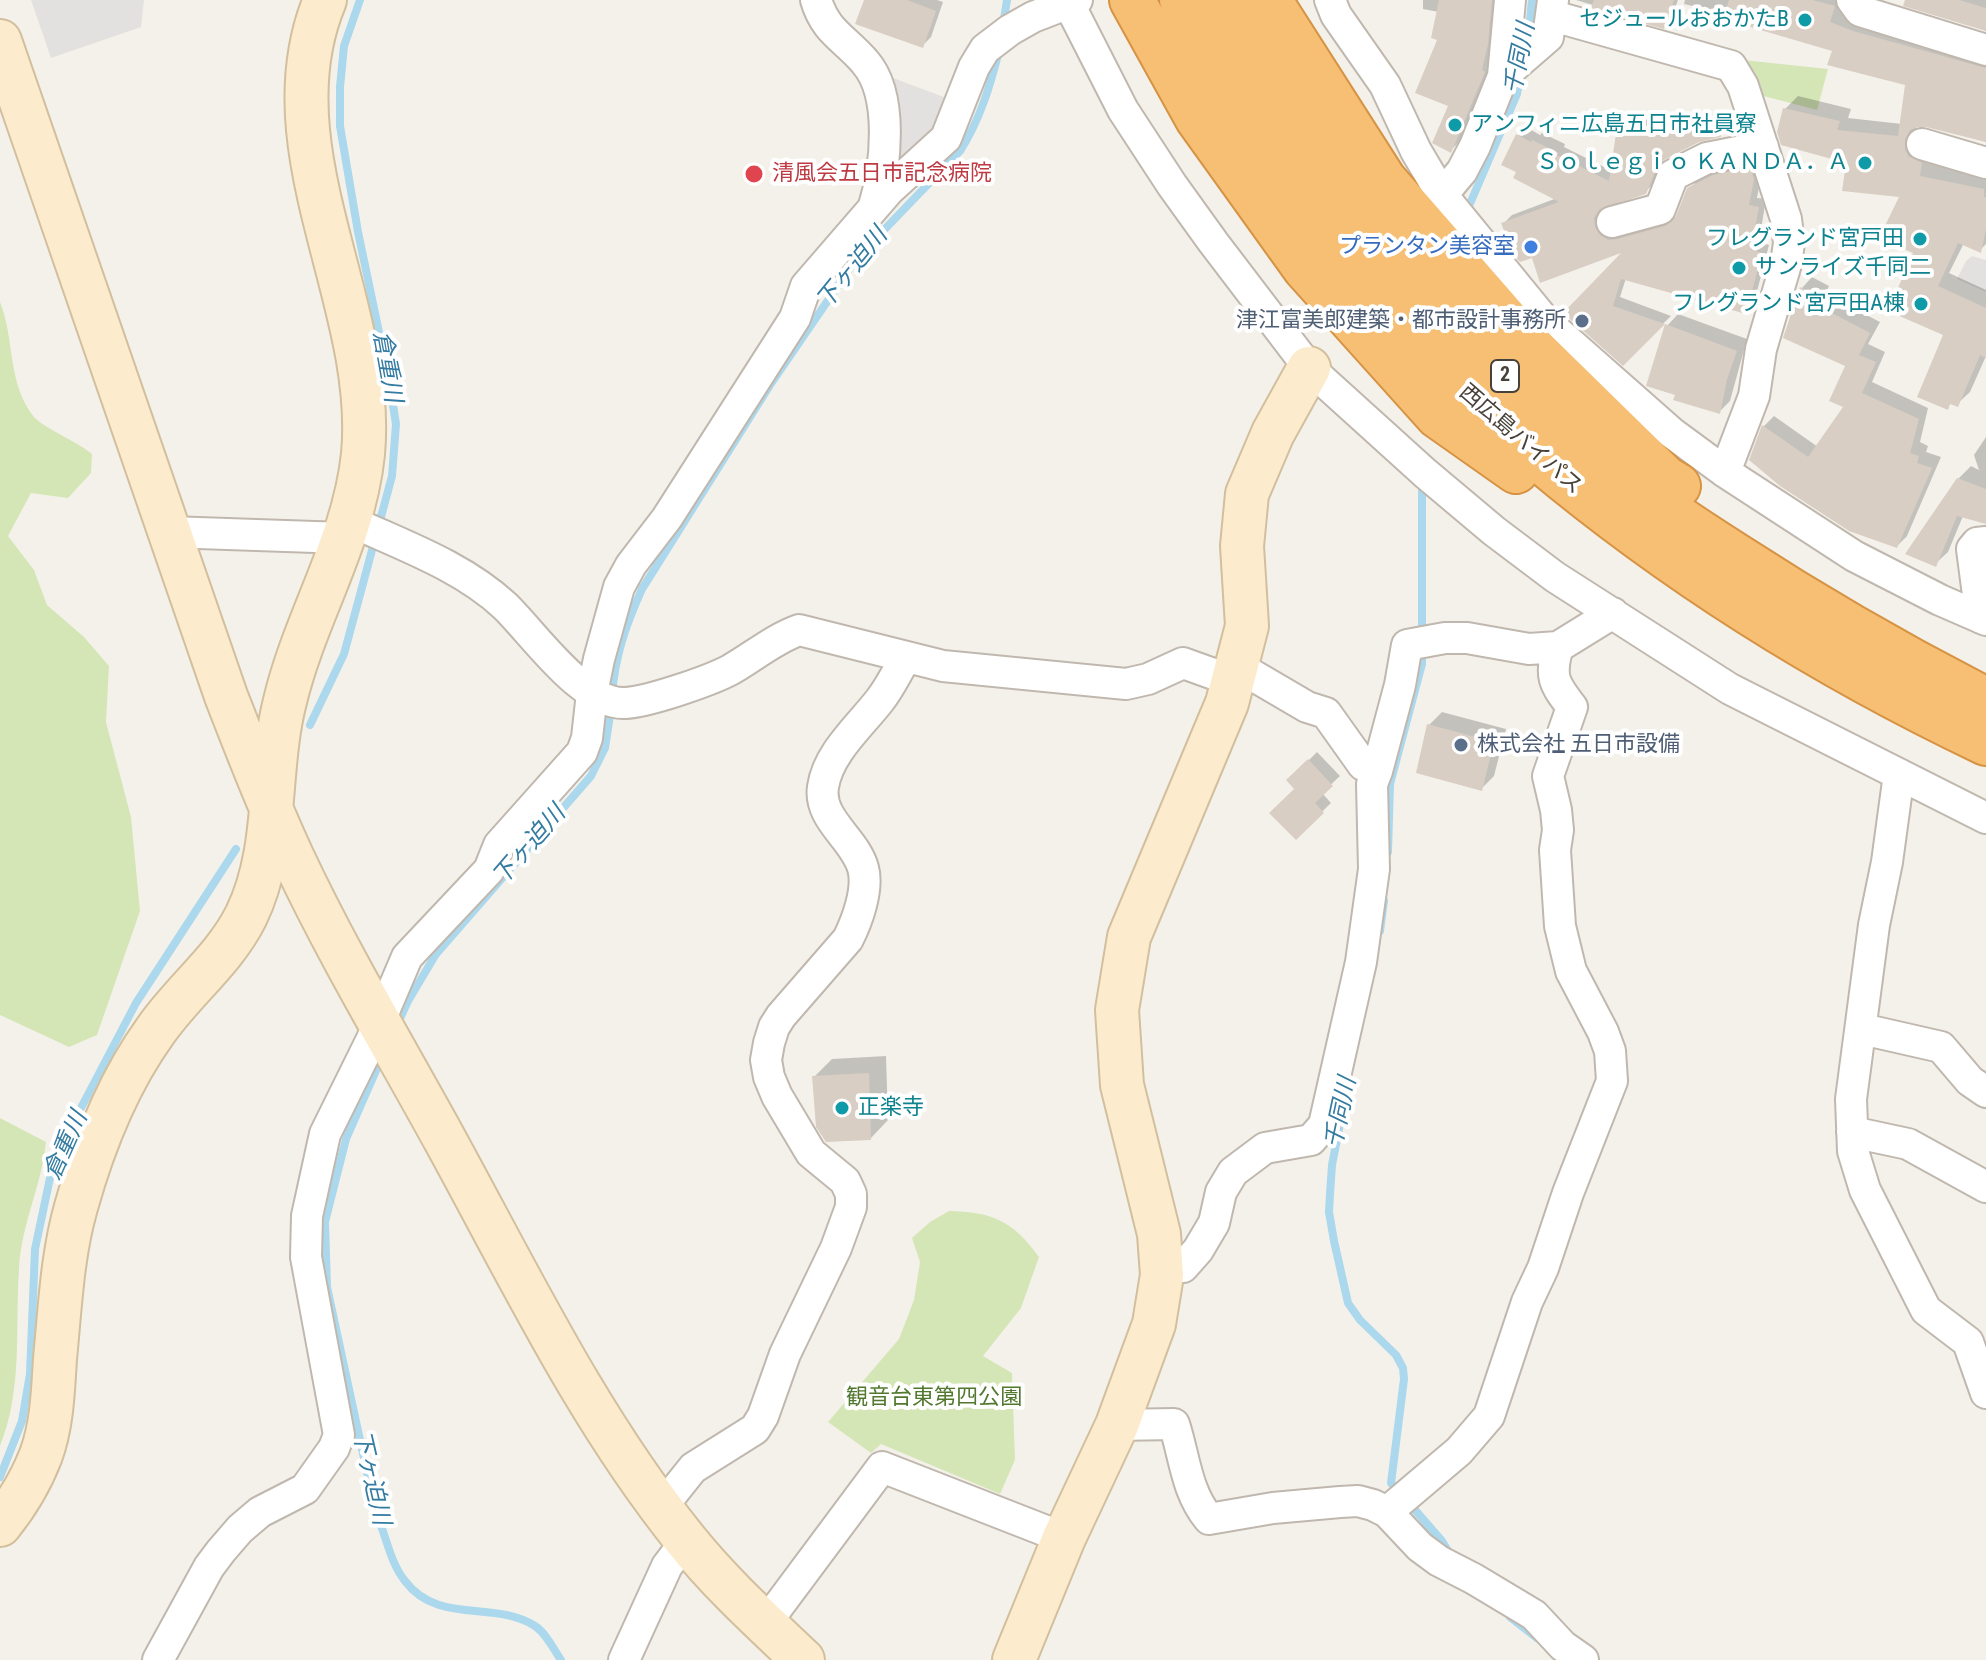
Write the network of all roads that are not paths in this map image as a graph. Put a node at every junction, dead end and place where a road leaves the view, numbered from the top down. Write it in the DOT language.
graph roads {
  1 [pos="325,0"];
  2 [pos="816,0"];
  3 [pos="1132,0"];
  4 [pos="1182,0"];
  5 [pos="1225,0"];
  6 [pos="1269,0"];
  7 [pos="1330,0"];
  8 [pos="1510,0"];
  9 [pos="1852,0"];
  10 [pos="1071,1"];
  11 [pos="1553,8"];
  12 [pos="0,41"];
  13 [pos="1986,50"];
  14 [pos="1508,73"];
  15 [pos="1922,144"];
  16 [pos="1763,147"];
  17 [pos="1986,163"];
  18 [pos="1442,195"];
  19 [pos="873,209"];
  20 [pos="1612,222"];
  21 [pos="1309,368"];
  22 [pos="1725,472"];
  23 [pos="362,531"];
  24 [pos="169,532"];
  25 [pos="1986,542"];
  26 [pos="1710,587"];
  27 [pos="1613,613"];
  28 [pos="1984,619"];
  29 [pos="1558,647"];
  30 [pos="1887,650"];
  31 [pos="905,658"];
  32 [pos="1235,674"];
  33 [pos="606,699"];
  34 [pos="1986,700"];
  35 [pos="1986,743"];
  36 [pos="1377,771"];
  37 [pos="1899,774"];
  38 [pos="269,796"];
  39 [pos="1986,818"];
  40 [pos="1862,1029"];
  41 [pos="387,1033"];
  42 [pos="1986,1092"];
  43 [pos="1852,1132"];
  44 [pos="1979,1191"];
  45 [pos="1161,1266"];
  46 [pos="1977,1338"];
  47 [pos="1986,1393"];
  48 [pos="1117,1425"];
  49 [pos="1399,1503"];
  50 [pos="661,1508"];
  51 [pos="0,1525"];
  52 [pos="1064,1538"];
  53 [pos="686,1541"];
  54 [pos="765,1624"];
  55 [pos="158,1660"];
  56 [pos="624,1660"];
  57 [pos="803,1660"];
  58 [pos="1014,1660"];
  59 [pos="1583,1660"];
  1 -- 23 [label="street"];
  2 -- 19 [label="street"];
  3 -- 26 [label="highway, 2"];
  4 -- 26 [label="highway, 西広島バイパス / 2"];
  5 -- 30 [label="highway, 西広島バイパス / 2"];
  6 -- 30 [label="highway, 2"];
  7 -- 18 [label="street"];
  8 -- 14 [label="street"];
  9 -- 13 [label="street"];
  10 -- 19 [label="street"];
  10 -- 21 [label="street"];
  11 -- 14 [label="street"];
  11 -- 16 [label="street"];
  12 -- 24 [label="street"];
  14 -- 18 [label="street"];
  15 -- 17 [label="street"];
  16 -- 20 [label="street"];
  16 -- 22 [label="street"];
  18 -- 22 [label="street"];
  19 -- 33 [label="street"];
  21 -- 27 [label="street"];
  21 -- 32 [label="street"];
  22 -- 28 [label="street"];
  23 -- 24 [label="street"];
  23 -- 33 [label="street"];
  23 -- 38 [label="street"];
  24 -- 38 [label="street"];
  25 -- 28 [label="street"];
  26 -- 35 [label="highway, 西広島バイパス / 2"];
  27 -- 29 [label="street"];
  27 -- 37 [label="street"];
  29 -- 36 [label="street"];
  29 -- 49 [label="street"];
  30 -- 34 [label="highway, 西広島バイパス / 2"];
  31 -- 32 [label="street"];
  31 -- 33 [label="street"];
  31 -- 50 [label="street"];
  32 -- 36 [label="street"];
  32 -- 45 [label="street"];
  33 -- 41 [label="street"];
  36 -- 45 [label="street"];
  37 -- 39 [label="street"];
  37 -- 40 [label="street"];
  38 -- 41 [label="street"];
  38 -- 51 [label="street"];
  40 -- 42 [label="street"];
  40 -- 43 [label="street"];
  41 -- 50 [label="street"];
  41 -- 55 [label="street"];
  43 -- 44 [label="street"];
  43 -- 46 [label="street"];
  45 -- 48 [label="street"];
  46 -- 47 [label="street"];
  48 -- 49 [label="street"];
  48 -- 52 [label="street"];
  49 -- 59 [label="street"];
  50 -- 53 [label="street"];
  52 -- 54 [label="street"];
  52 -- 58 [label="street"];
  53 -- 54 [label="street"];
  53 -- 56 [label="street"];
  54 -- 57 [label="street"];
}
